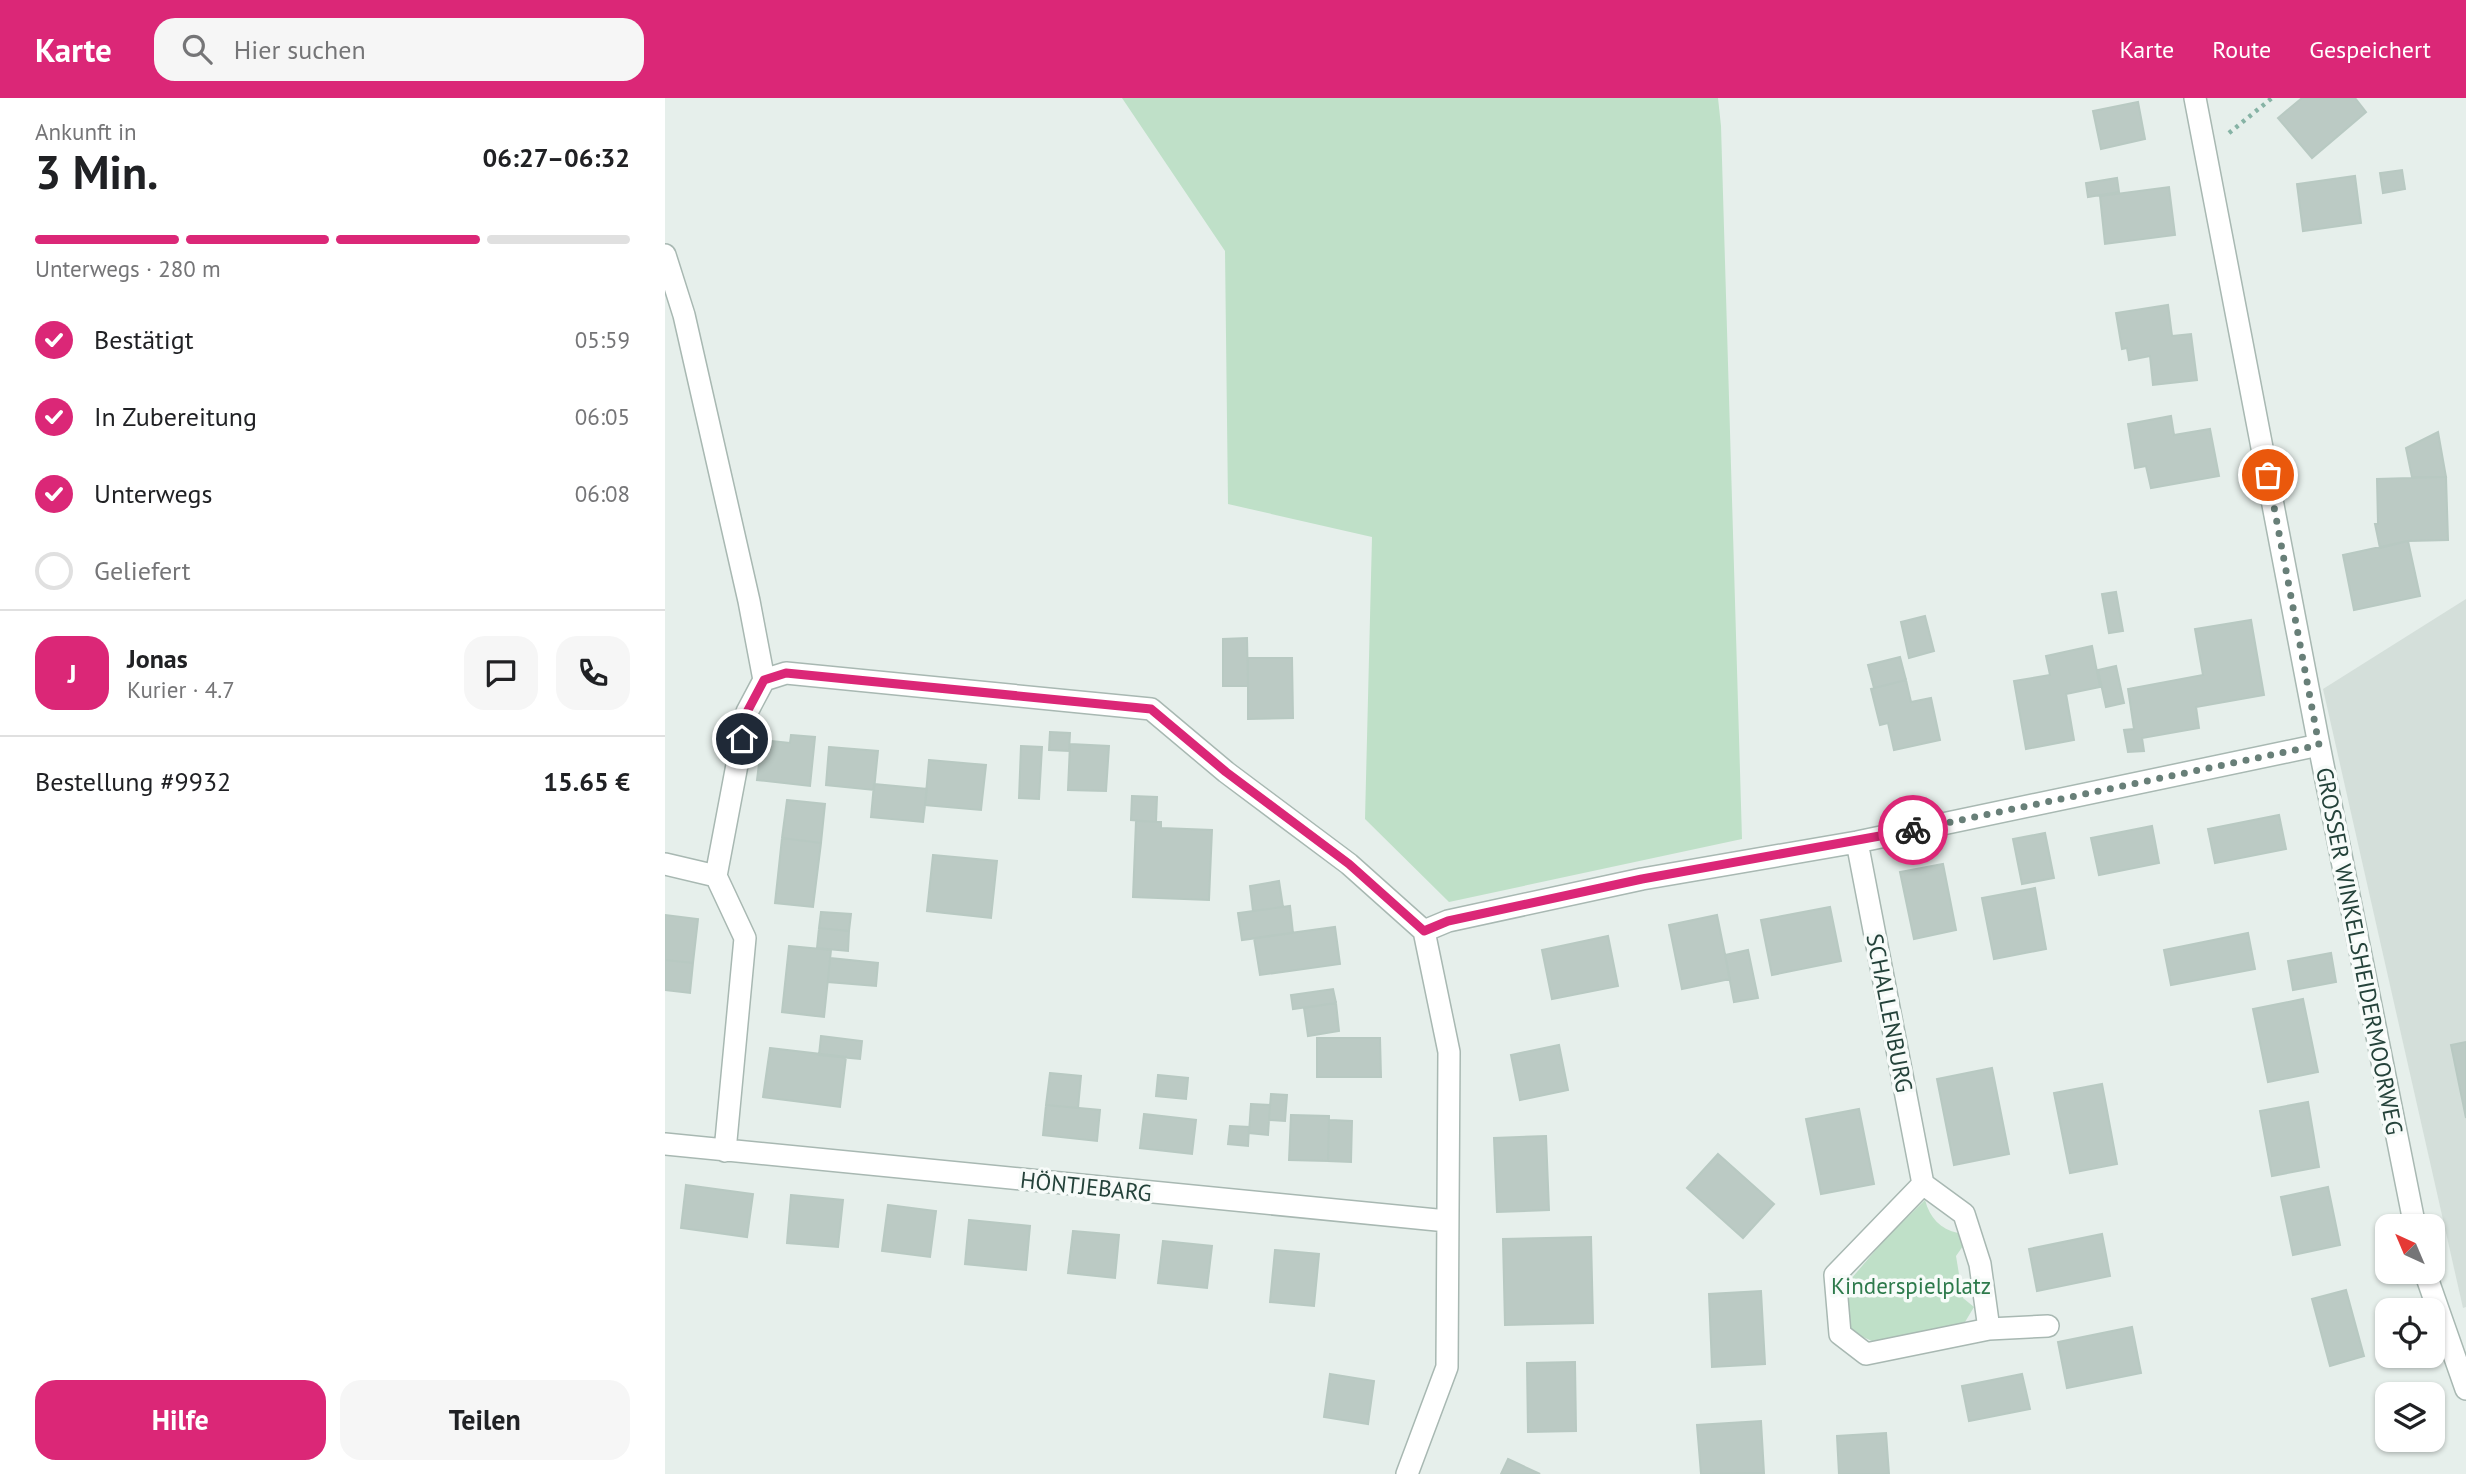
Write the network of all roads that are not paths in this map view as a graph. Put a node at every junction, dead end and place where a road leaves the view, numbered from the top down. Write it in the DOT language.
graph roads {
  1 [pos="2195,98"];
  2 [pos="665,255"];
  3 [pos="764,680"];
  4 [pos="2319,745"];
  5 [pos="1857,842"];
  6 [pos="665,864"];
  7 [pos="716,876"];
  8 [pos="1424,931"];
  9 [pos="665,1144"];
  10 [pos="725,1151"];
  11 [pos="1923,1184"];
  12 [pos="2412,1214"];
  13 [pos="1447,1222"];
  14 [pos="2429,1284"];
  15 [pos="2048,1326"];
  16 [pos="1989,1329"];
  17 [pos="2466,1390"];
  18 [pos="1408,1474"];
  1 -- 4 [label="street, GROSSER WINKELSHEIDERMOORWEG"];
  2 -- 3 [label="street"];
  3 -- 7 [label="street"];
  3 -- 8 [label="street"];
  4 -- 5 [label="street"];
  4 -- 12 [label="street, GROSSER WINKELSHEIDERMOORWEG"];
  5 -- 8 [label="street"];
  5 -- 11 [label="street, SCHALLENBURG"];
  6 -- 7 [label="street"];
  7 -- 10 [label="street"];
  8 -- 13 [label="street"];
  9 -- 10 [label="street, HÖNTJEBARG"];
  10 -- 13 [label="street, HÖNTJEBARG"];
  11 -- 16 [label="street"];
  11 -- 16 [label="street"];
  13 -- 18 [label="street"];
  14 -- 17 [label="street"];
  15 -- 16 [label="street"];
}
